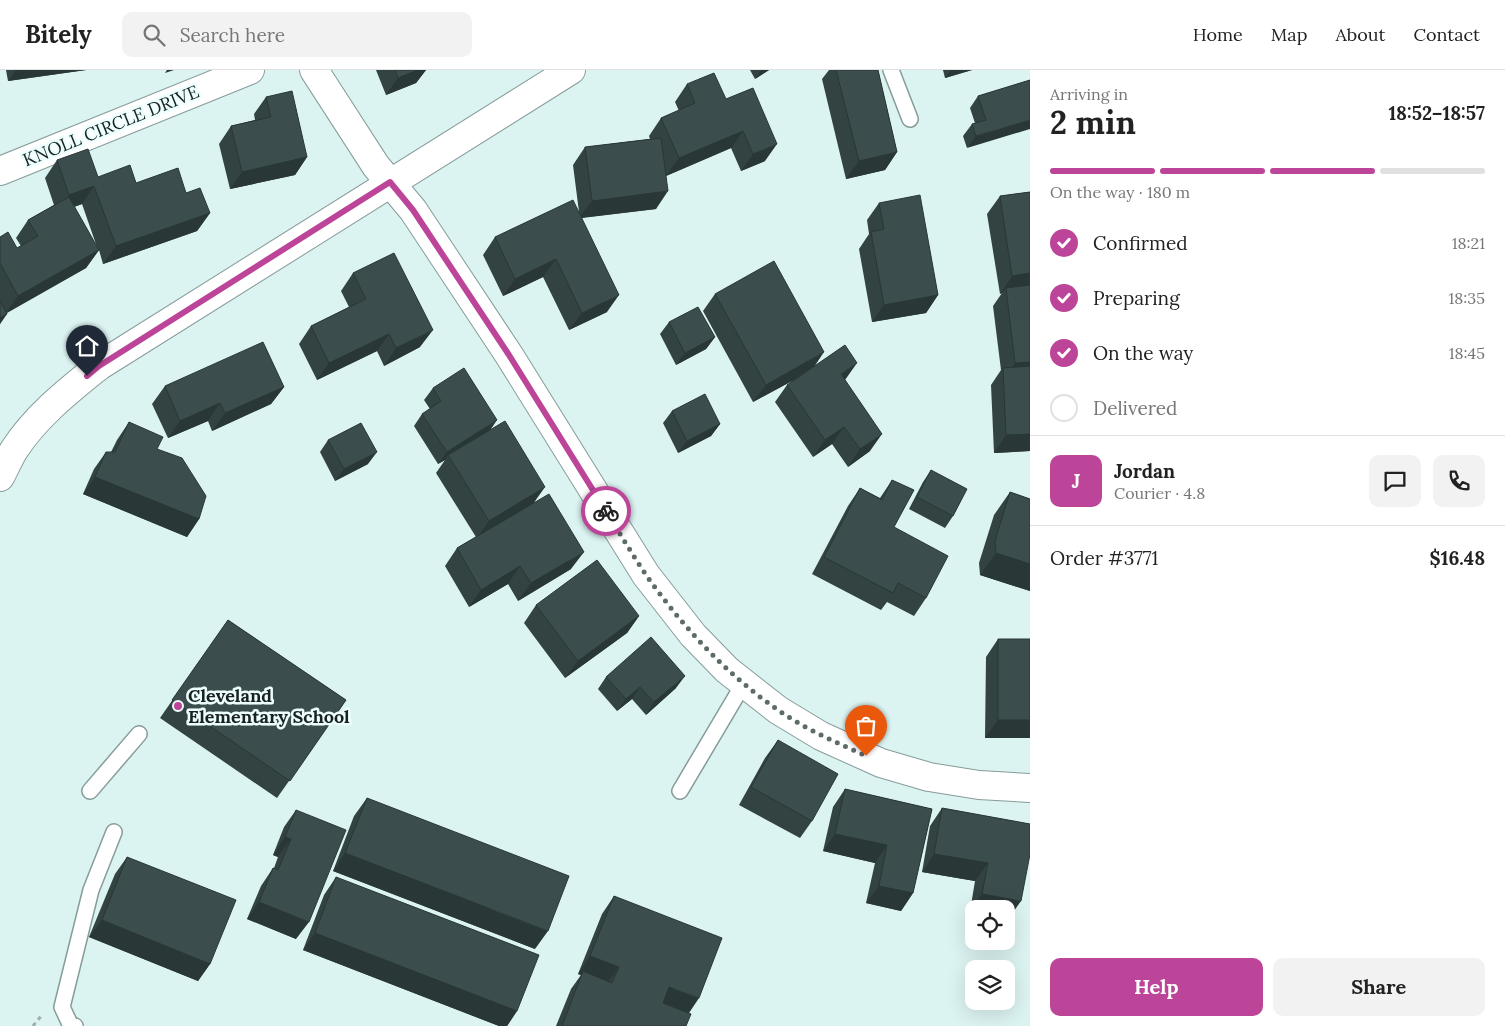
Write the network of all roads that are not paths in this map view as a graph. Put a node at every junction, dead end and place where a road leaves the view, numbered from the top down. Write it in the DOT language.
graph roads {
  1 [pos="250,70"];
  2 [pos="314,70"];
  3 [pos="572,70"];
  4 [pos="891,70"];
  5 [pos="910,118"];
  6 [pos="0,171"];
  7 [pos="390,182"];
  8 [pos="0,477"];
  9 [pos="744,684"];
  10 [pos="139,734"];
  11 [pos="1030,788"];
  12 [pos="680,791"];
  13 [pos="90,792"];
  14 [pos="114,832"];
  15 [pos="76,1026"];
  1 -- 6 [label="street, KNOLL CIRCLE DRIVE"];
  2 -- 7 [label="street"];
  3 -- 7 [label="street"];
  4 -- 5 [label="lane"];
  7 -- 8 [label="street"];
  7 -- 9 [label="street"];
  9 -- 11 [label="street"];
  9 -- 12 [label="lane"];
  10 -- 13 [label="lane"];
  14 -- 15 [label="lane"];
}
